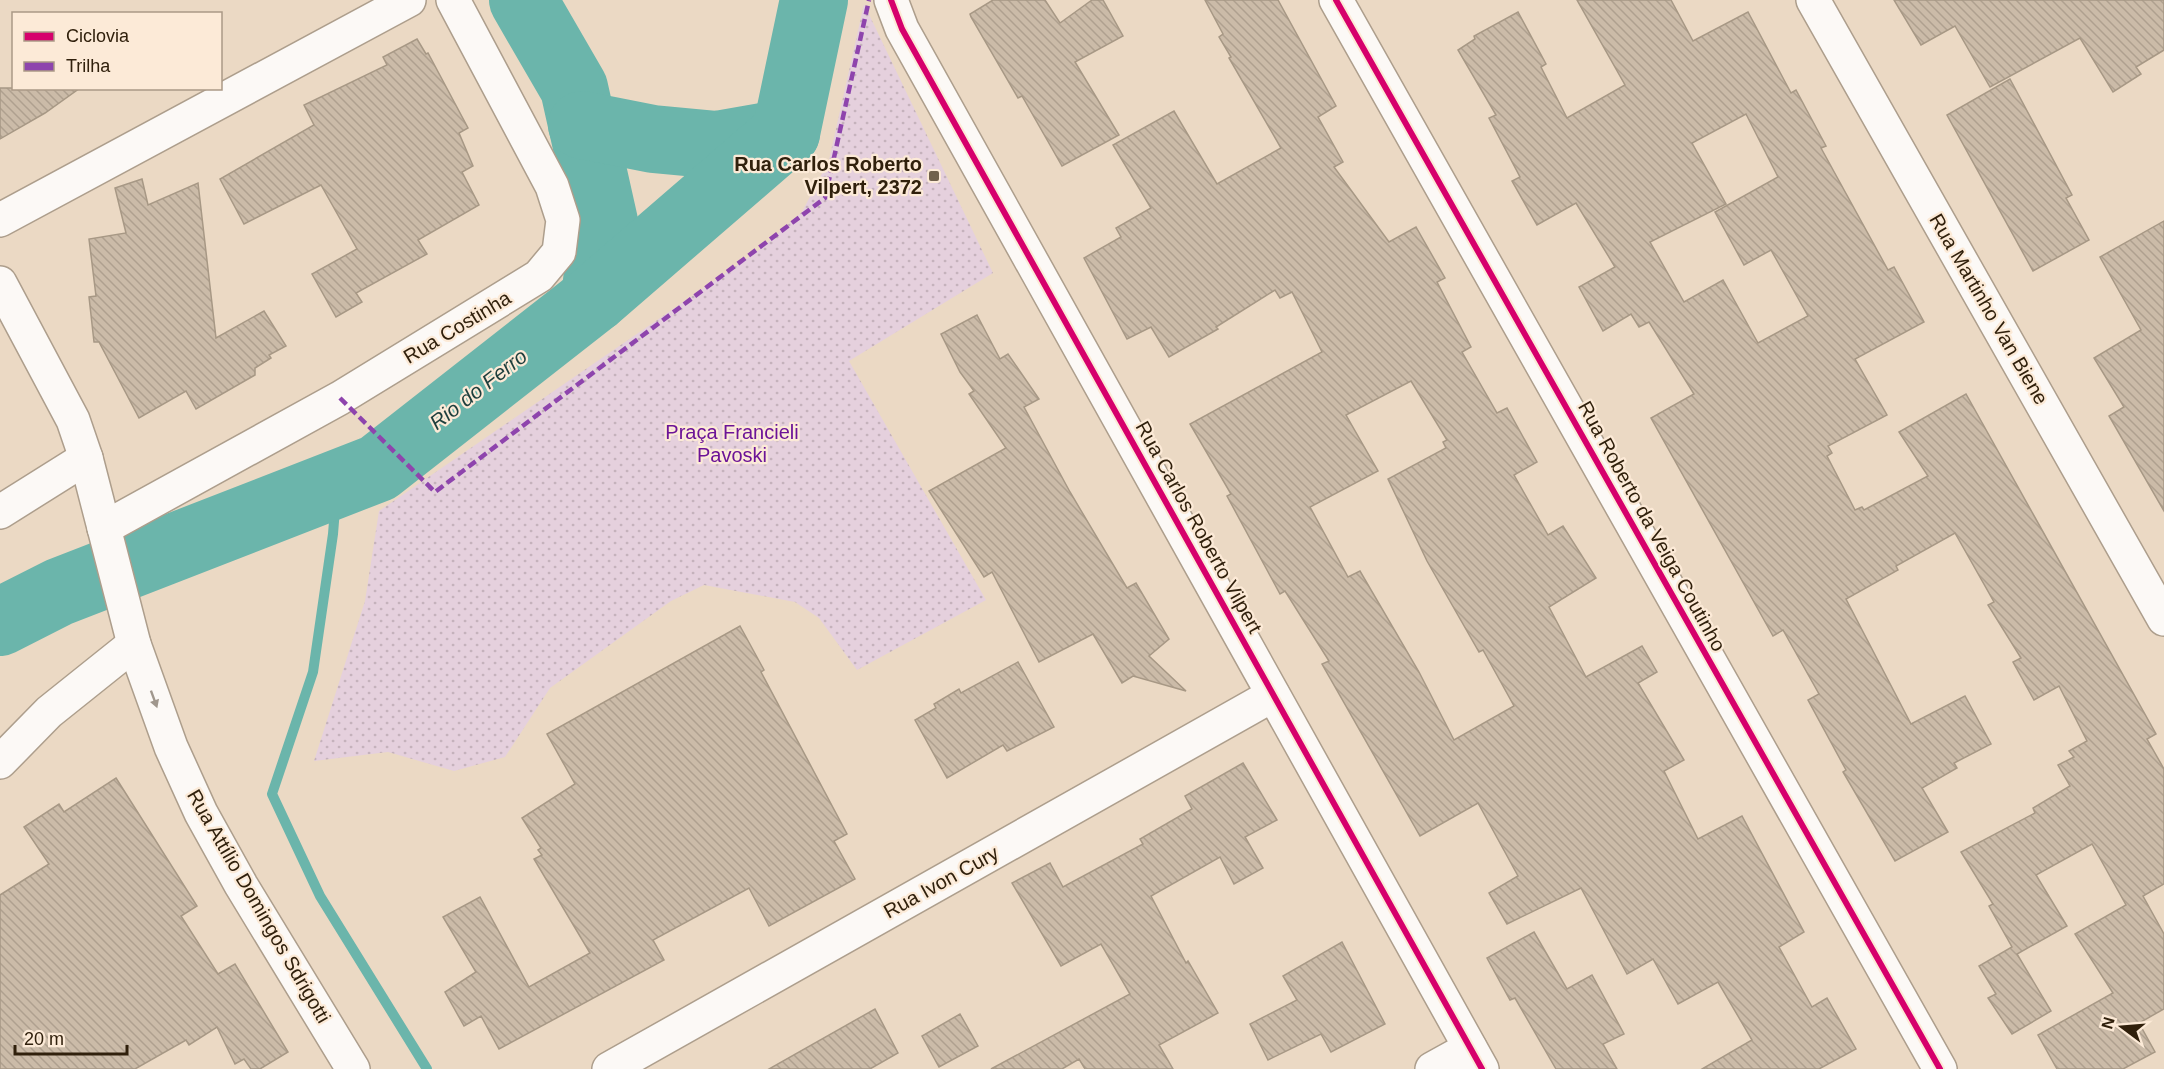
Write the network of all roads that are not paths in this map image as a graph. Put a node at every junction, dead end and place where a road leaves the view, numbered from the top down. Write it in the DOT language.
graph roads {
  1 [pos="409,0"];
  2 [pos="453,0"];
  3 [pos="891,0"];
  4 [pos="1336,0"];
  5 [pos="1813,0"];
  6 [pos="0,220"];
  7 [pos="0,284"];
  8 [pos="86,458"];
  9 [pos="0,512"];
  10 [pos="105,535"];
  11 [pos="2164,619"];
  12 [pos="134,644"];
  13 [pos="1273,695"];
  14 [pos="0,762"];
  15 [pos="1476,1058"];
  16 [pos="353,1069"];
  17 [pos="609,1069"];
  18 [pos="1432,1069"];
  19 [pos="1940,1069"];
  1 -- 6 [label="street"];
  2 -- 10 [label="street, Rua Costinha"];
  3 -- 13 [label="street, Rua Carlos Roberto Vilpert"];
  4 -- 19 [label="street, Rua Roberto da Veiga Coutinho"];
  5 -- 11 [label="street, Rua Martinho Van Biene"];
  7 -- 8 [label="street, Rua Attílio Domingos Sdrigotti"];
  8 -- 9 [label="street"];
  8 -- 10 [label="street, Rua Attílio Domingos Sdrigotti"];
  10 -- 12 [label="street, Rua Attílio Domingos Sdrigotti"];
  12 -- 14 [label="street"];
  12 -- 16 [label="street, Rua Attílio Domingos Sdrigotti, one-way"];
  13 -- 15 [label="street, Rua Carlos Roberto Vilpert"];
  13 -- 17 [label="street, Rua Ivon Cury"];
  15 -- 18 [label="street"];
}
